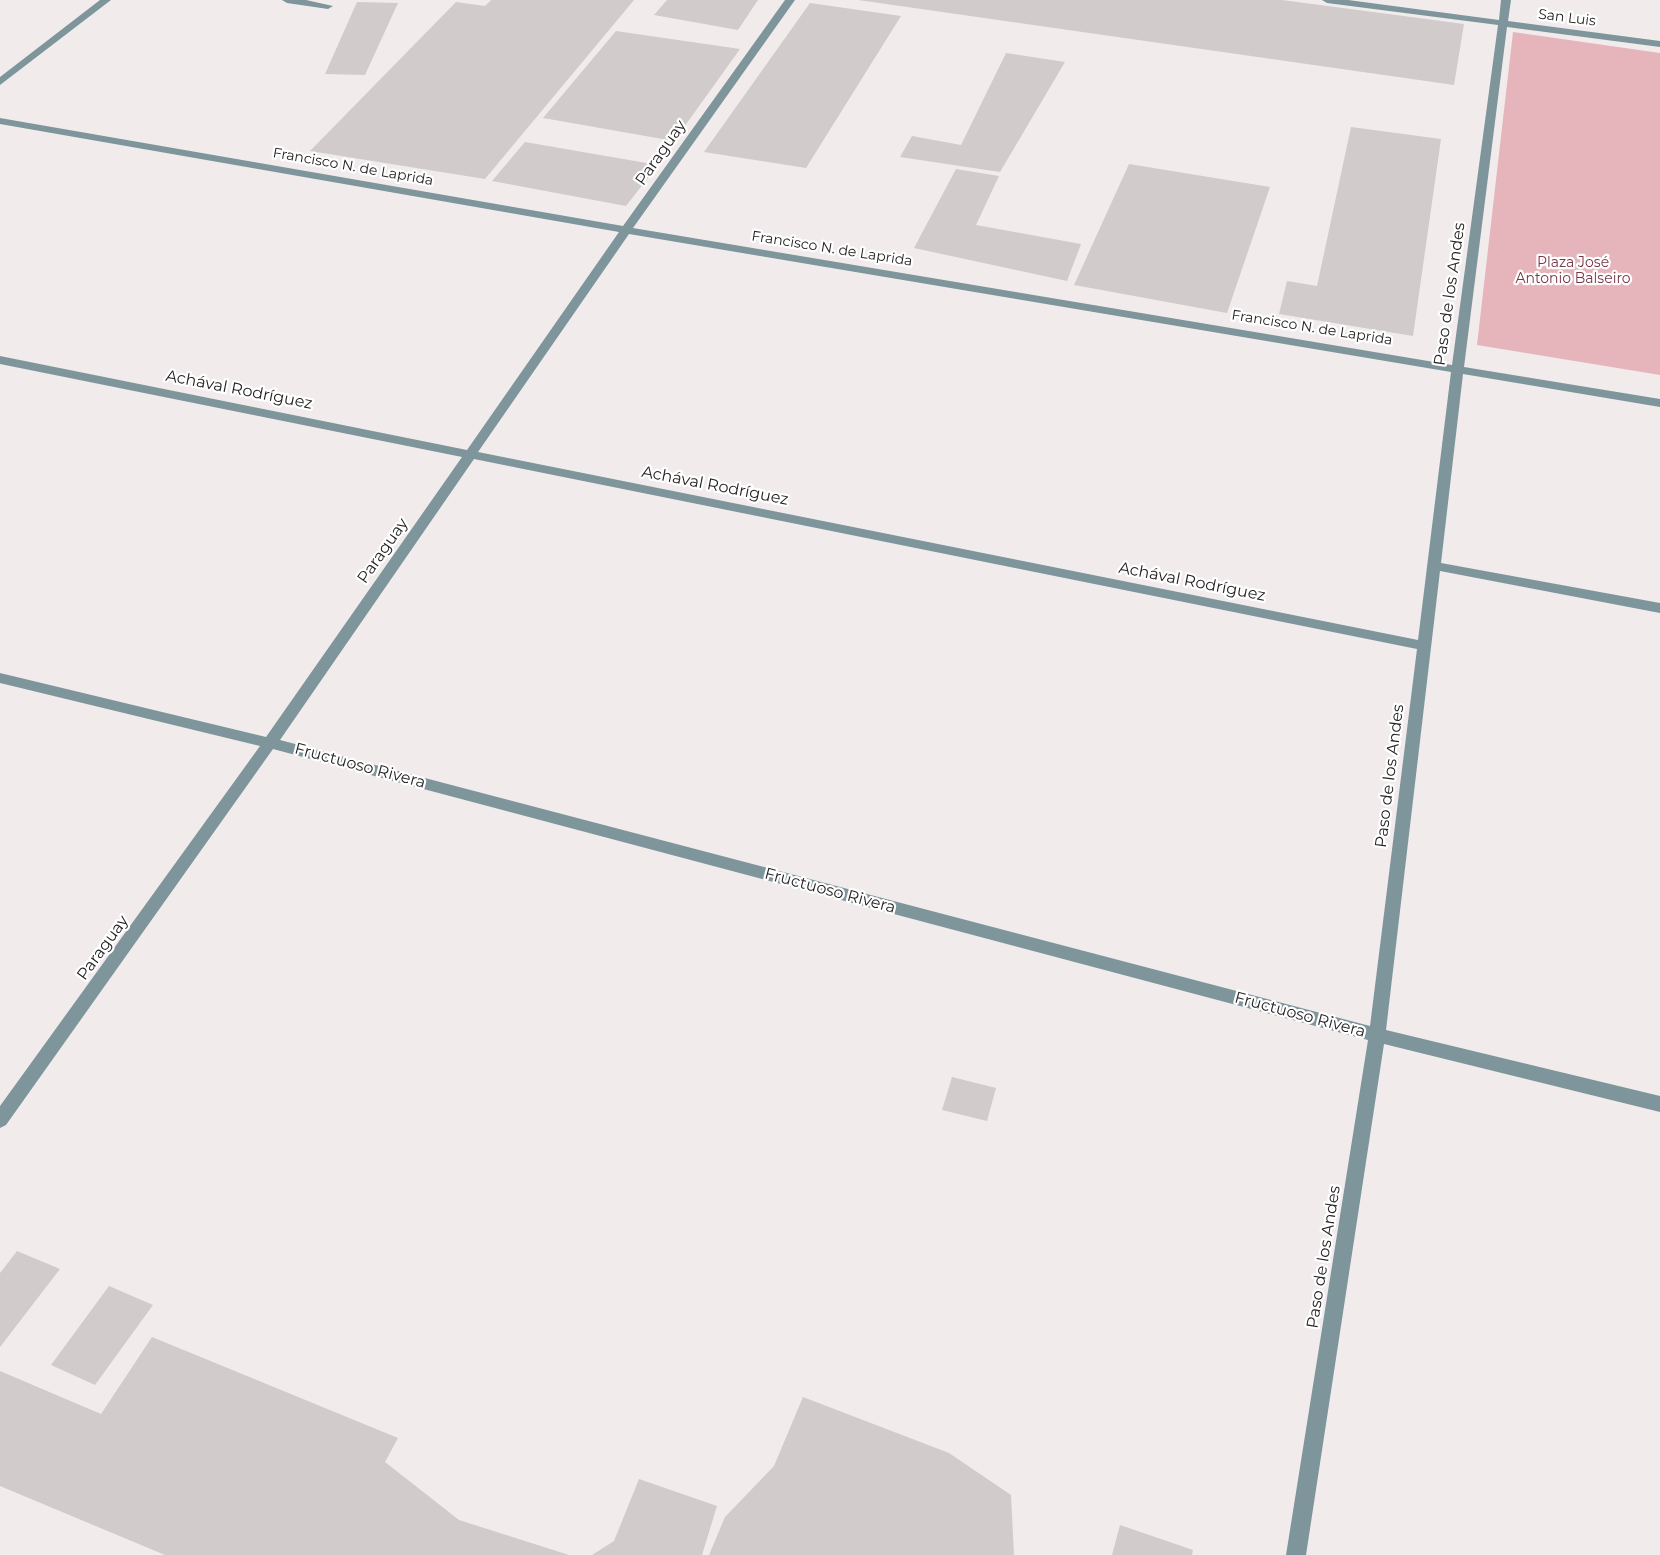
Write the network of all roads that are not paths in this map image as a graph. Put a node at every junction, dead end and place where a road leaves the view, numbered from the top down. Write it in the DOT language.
graph roads {
  1 [pos="106,0"];
  2 [pos="287,0"];
  3 [pos="790,0"];
  4 [pos="1327,0"];
  5 [pos="1506,0"];
  6 [pos="328,6"];
  7 [pos="1504,24"];
  8 [pos="1660,44"];
  9 [pos="0,82"];
  10 [pos="0,122"];
  11 [pos="626,230"];
  12 [pos="0,360"];
  13 [pos="1458,368"];
  14 [pos="1660,403"];
  15 [pos="471,453"];
  16 [pos="1435,566"];
  17 [pos="1660,608"];
  18 [pos="1424,646"];
  19 [pos="0,678"];
  20 [pos="270,742"];
  21 [pos="1377,1035"];
  22 [pos="1660,1104"];
  23 [pos="0,1120"];
  24 [pos="1296,1555"];
  1 -- 9 [label="street"];
  2 -- 6 [label="street"];
  3 -- 11 [label="street, Paraguay"];
  4 -- 7 [label="street, San Luis"];
  5 -- 7 [label="street, Paso de los Andes"];
  7 -- 8 [label="street, San Luis"];
  7 -- 13 [label="street, Paso de los Andes"];
  10 -- 11 [label="street, Francisco N. de Laprida"];
  11 -- 13 [label="street, Francisco N. de Laprida"];
  11 -- 15 [label="street, Paraguay"];
  12 -- 15 [label="street, Achával Rodríguez"];
  13 -- 14 [label="street, Francisco N. de Laprida"];
  13 -- 16 [label="street, Paso de los Andes"];
  15 -- 18 [label="street, Achával Rodríguez"];
  15 -- 20 [label="street, Paraguay"];
  16 -- 17 [label="street"];
  16 -- 18 [label="street, Paso de los Andes"];
  18 -- 21 [label="street, Paso de los Andes"];
  19 -- 20 [label="street, Fructuoso Rivera"];
  20 -- 21 [label="street, Fructuoso Rivera"];
  20 -- 23 [label="street, Paraguay"];
  21 -- 22 [label="street, Fructuoso Rivera"];
  21 -- 24 [label="street, Paso de los Andes"];
}
